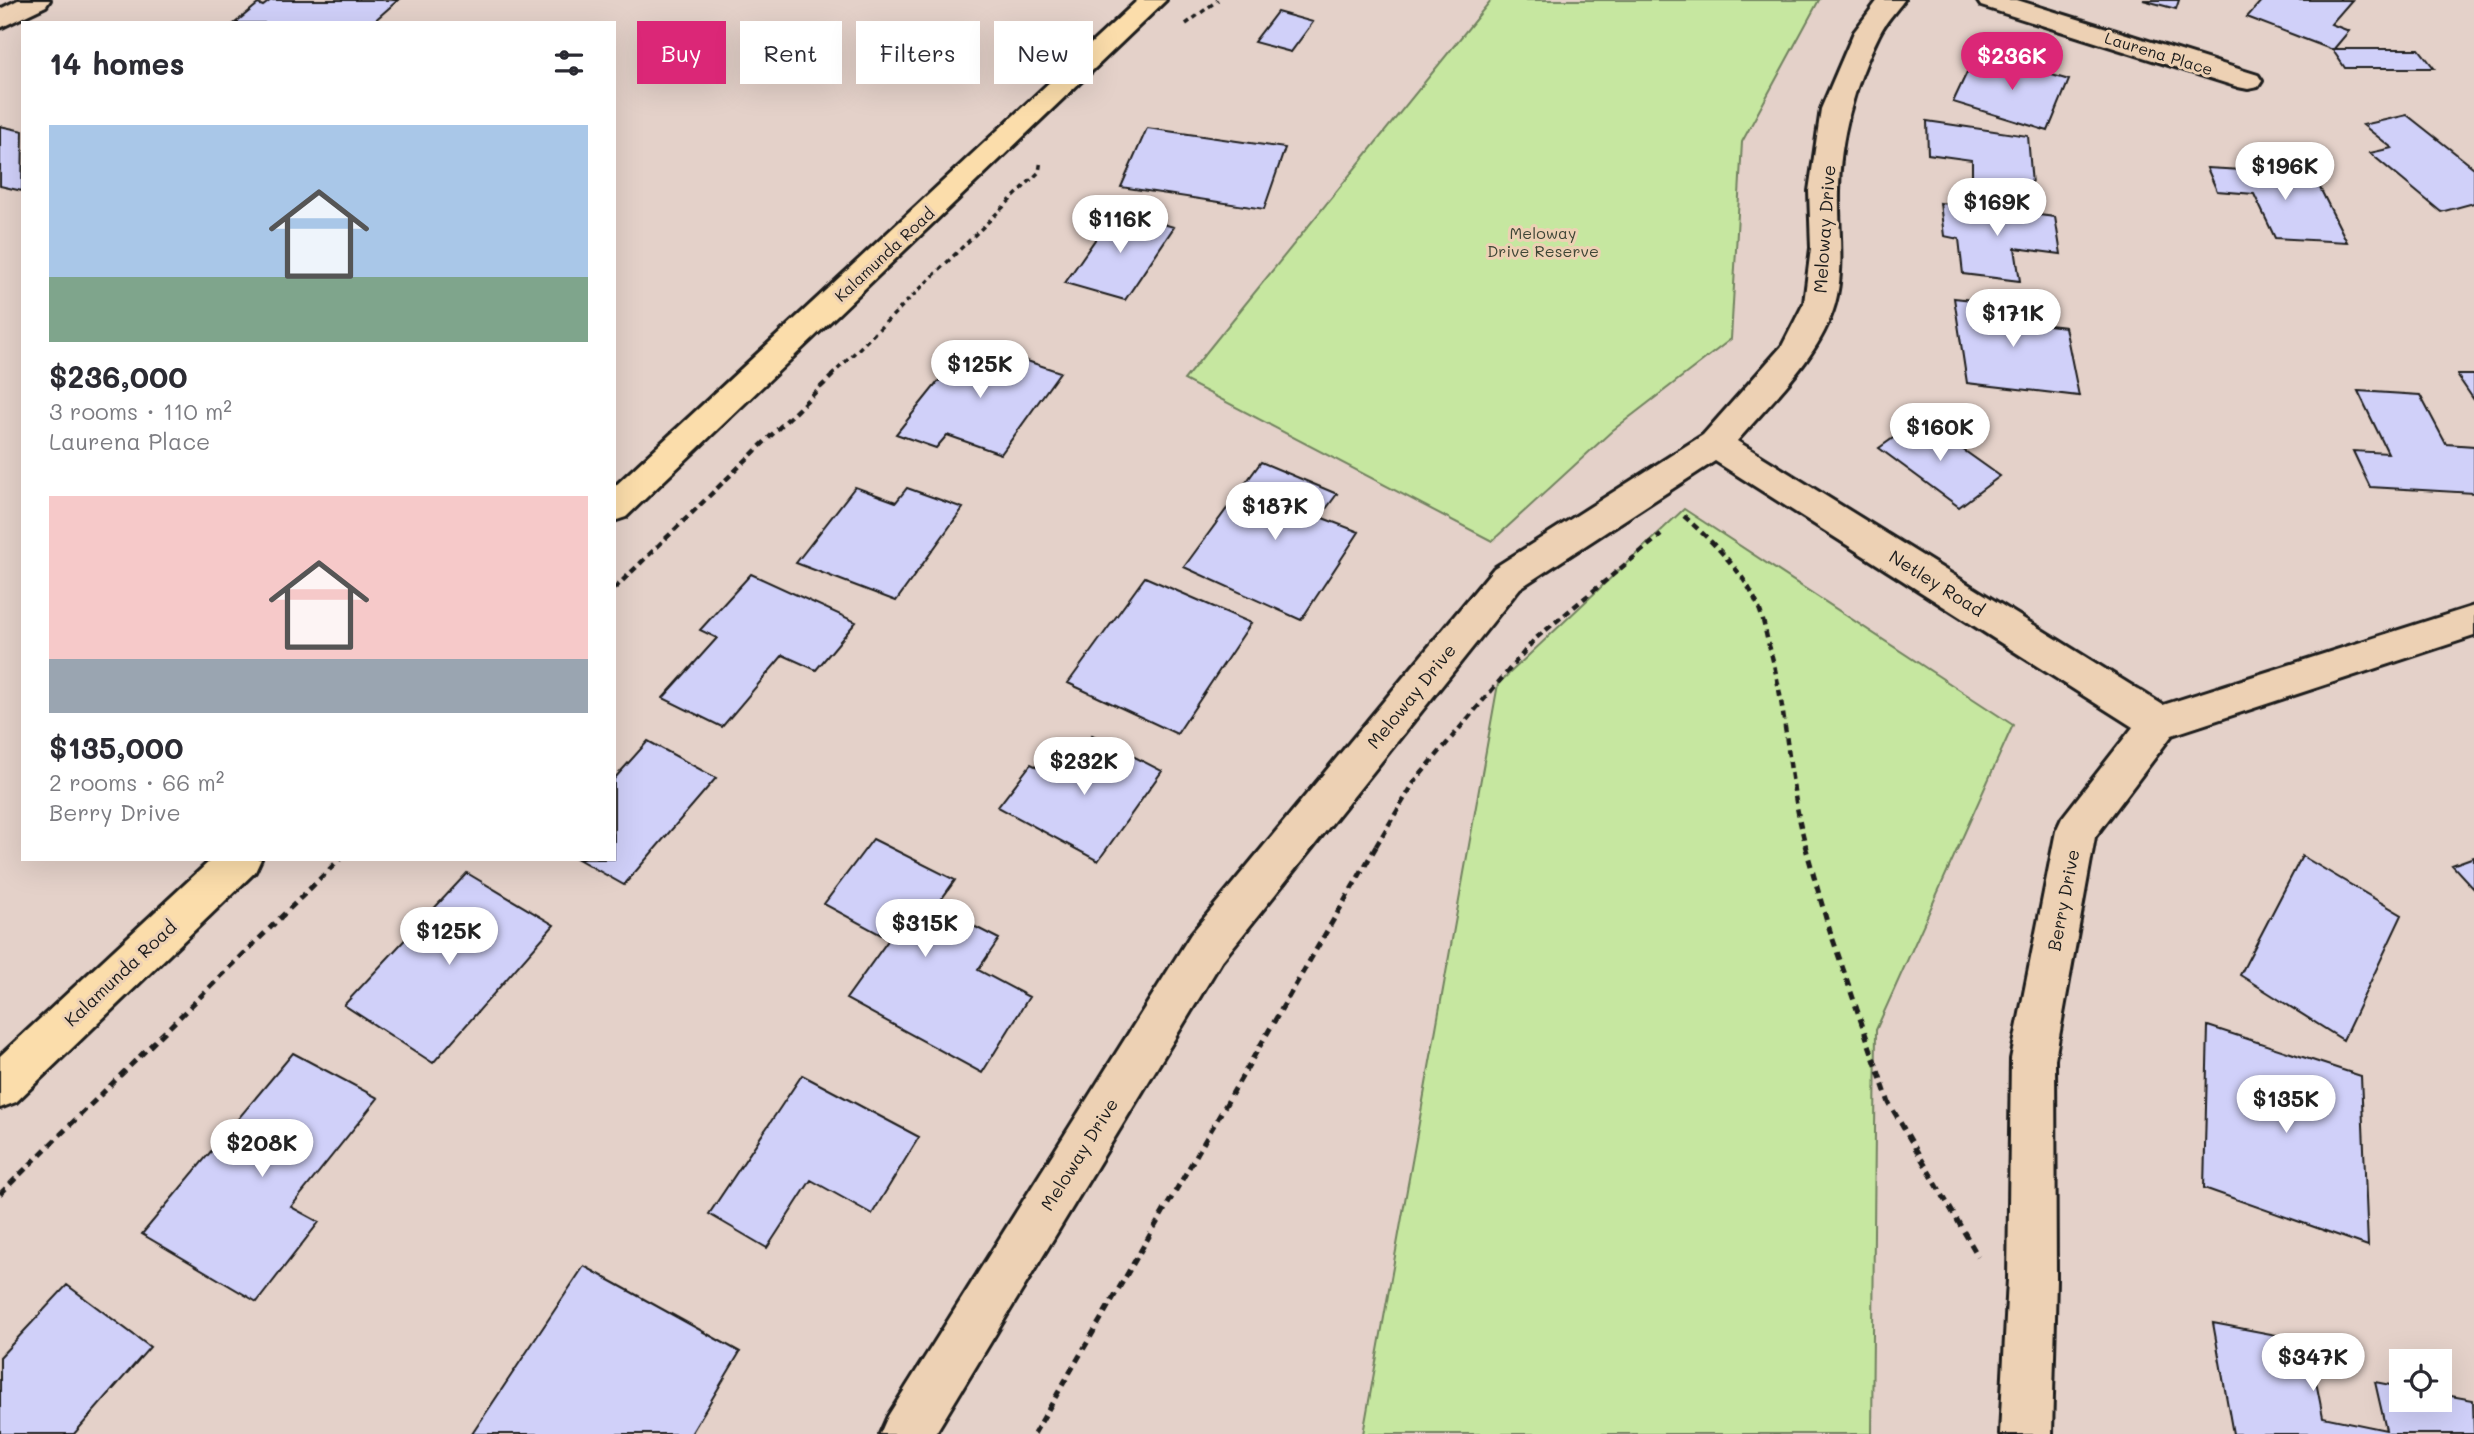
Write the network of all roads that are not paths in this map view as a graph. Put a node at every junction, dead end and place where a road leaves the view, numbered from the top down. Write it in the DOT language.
graph roads {
  1 [pos="37,0"];
  2 [pos="1153,0"];
  3 [pos="1891,0"];
  4 [pos="1990,0"];
  5 [pos="0,20"];
  6 [pos="2248,81"];
  7 [pos="1716,444"];
  8 [pos="616,506"];
  9 [pos="2474,621"];
  10 [pos="2159,723"];
  11 [pos="239,861"];
  12 [pos="0,1086"];
  13 [pos="906,1434"];
  14 [pos="2026,1434"];
  1 -- 5 [label="street"];
  2 -- 8 [label="main road, Kalamunda Road"];
  3 -- 7 [label="street, Meloway Drive"];
  4 -- 6 [label="street, Laurena Place"];
  7 -- 10 [label="street, Netley Road"];
  7 -- 13 [label="street, Meloway Drive"];
  9 -- 10 [label="street"];
  10 -- 14 [label="street, Berry Drive"];
  11 -- 12 [label="main road, Kalamunda Road"];
}
